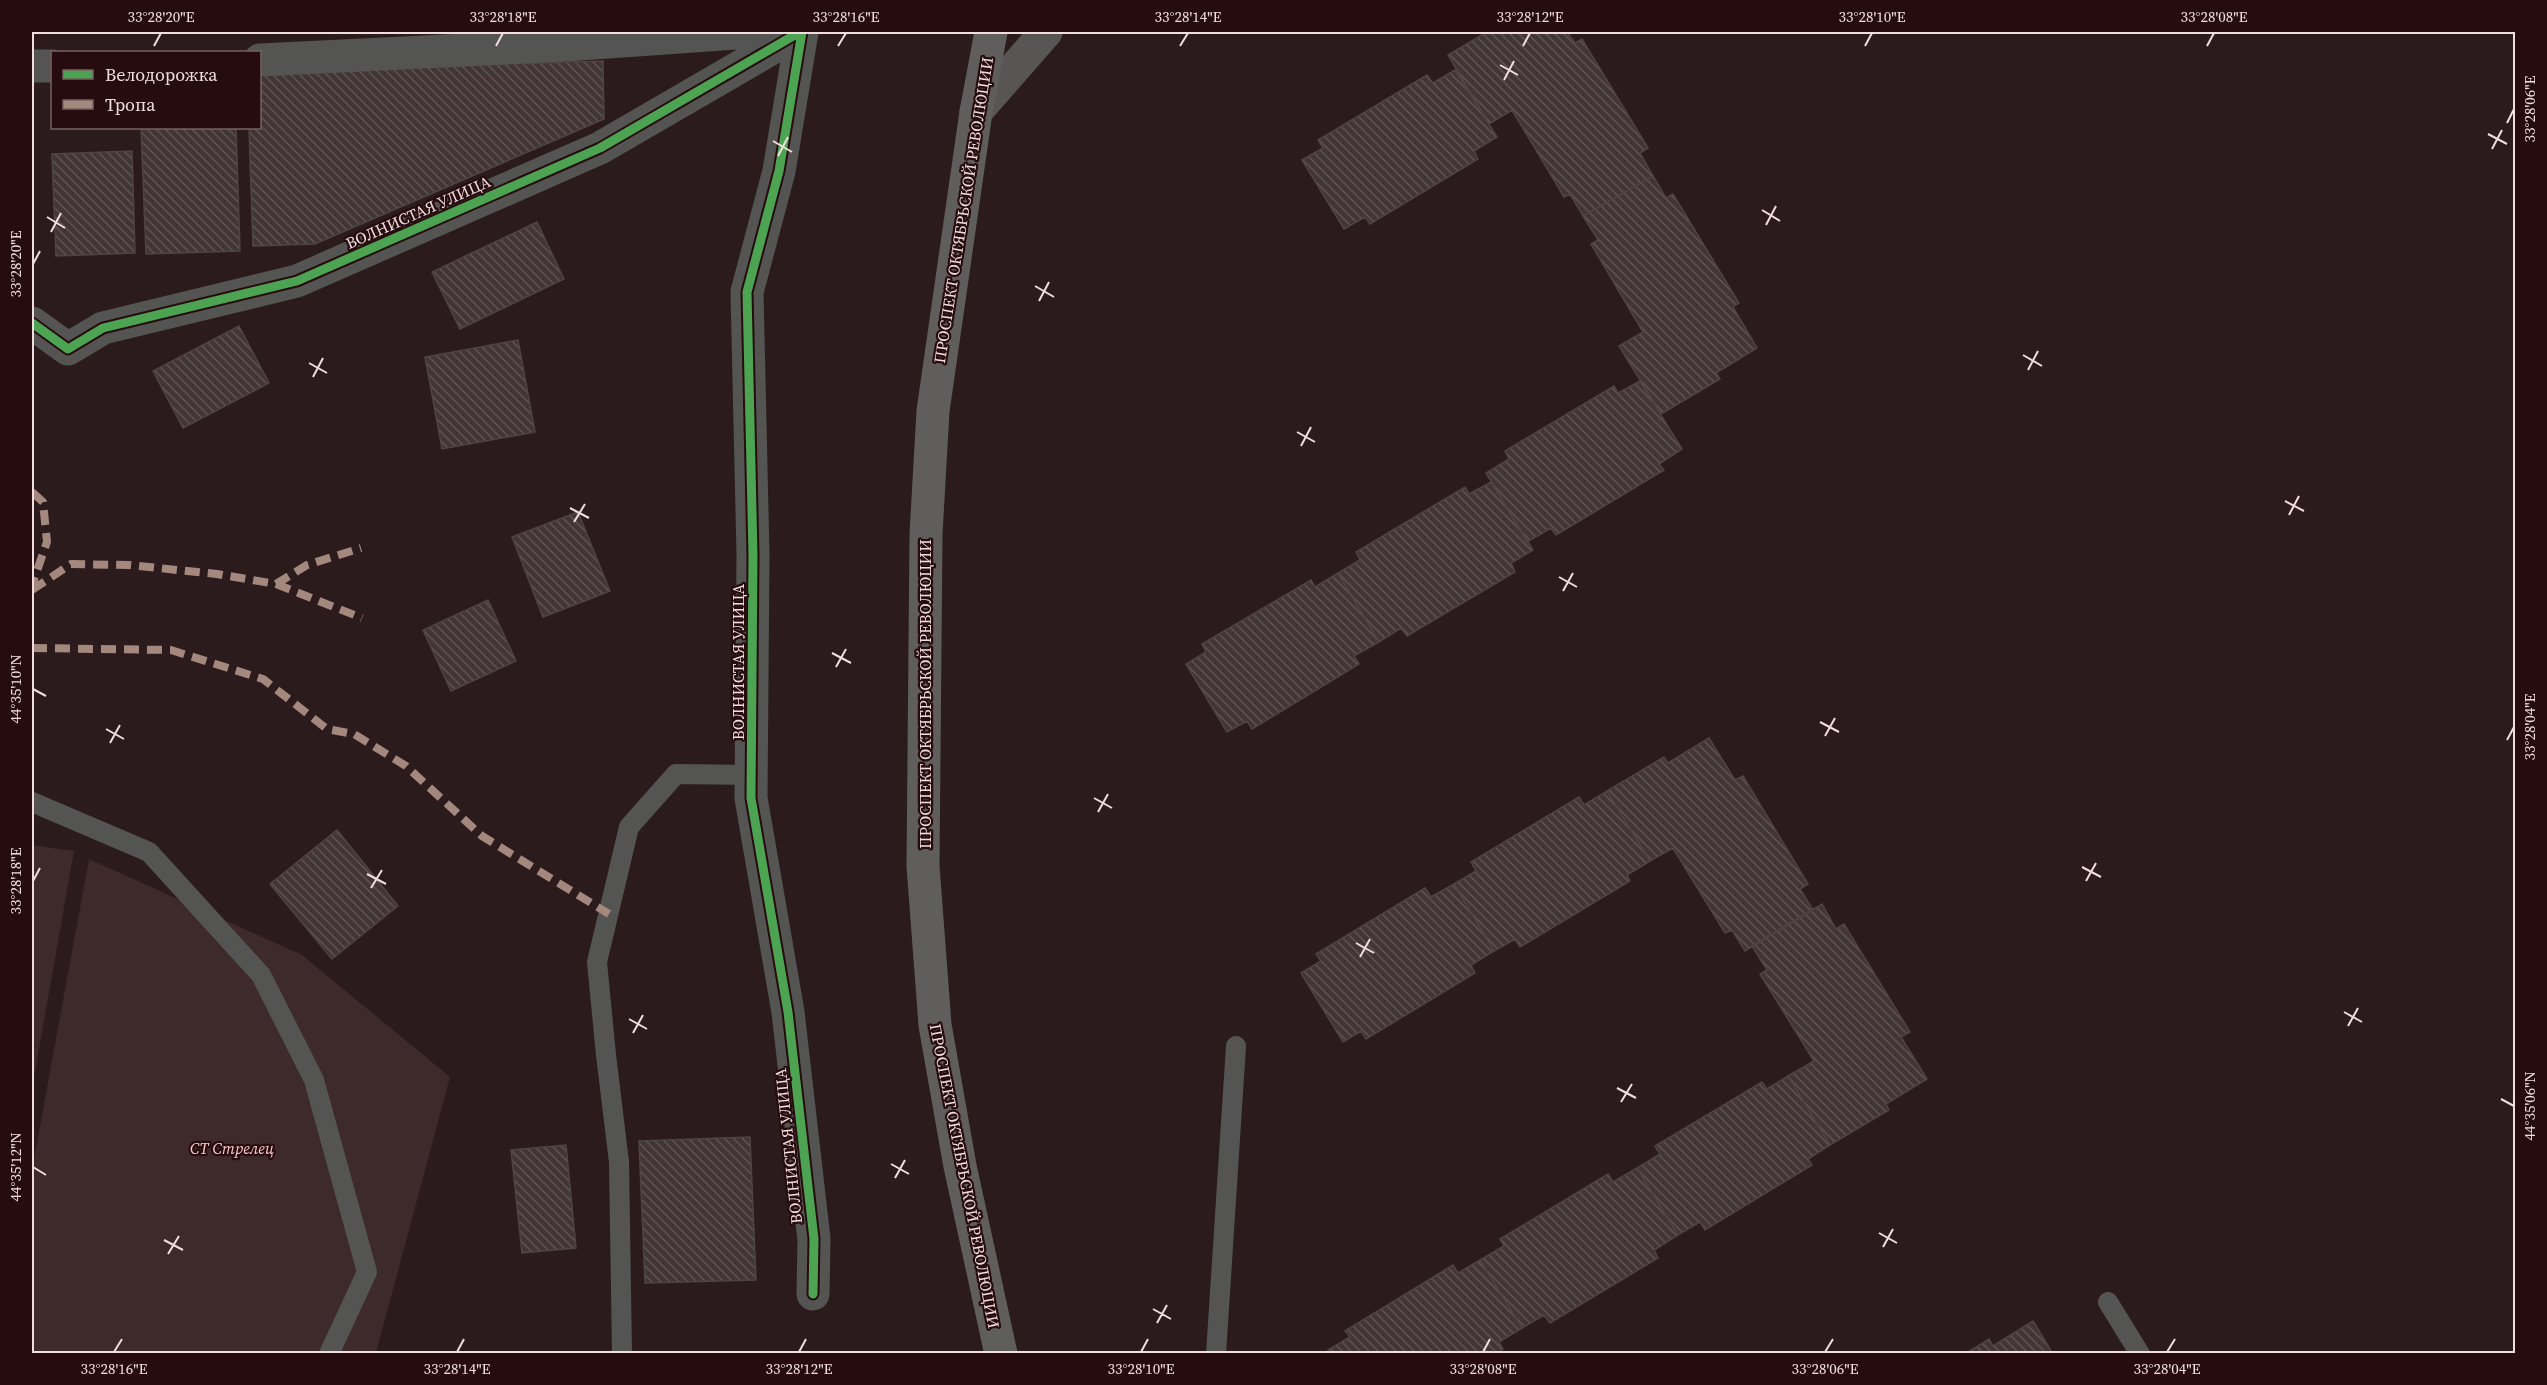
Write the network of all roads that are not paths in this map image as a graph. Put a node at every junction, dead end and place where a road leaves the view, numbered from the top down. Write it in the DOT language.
graph roads {
  1 [pos="750,32"];
  2 [pos="801,32"];
  3 [pos="991,32"];
  4 [pos="1046,32"];
  5 [pos="261,60"];
  6 [pos="32,66"];
  7 [pos="51,66"];
  8 [pos="976,112"];
  9 [pos="32,323"];
  10 [pos="753,775"];
  11 [pos="32,802"];
  12 [pos="1236,1046"];
  13 [pos="813,1294"];
  14 [pos="2108,1302"];
  15 [pos="996,1347"];
  16 [pos="329,1353"];
  17 [pos="622,1353"];
  18 [pos="1216,1353"];
  19 [pos="2140,1353"];
  1 -- 5 [label="street"];
  2 -- 9 [label="street, ВОЛНИСТАЯ УЛИЦА"];
  2 -- 10 [label="street, ВОЛНИСТАЯ УЛИЦА"];
  3 -- 8 [label="main road, ПРОСПЕКТ ОКТЯБРЬСКОЙ РЕВОЛЮЦИИ"];
  4 -- 8 [label="main road"];
  6 -- 7 [label="street"];
  8 -- 15 [label="main road, ПРОСПЕКТ ОКТЯБРЬСКОЙ РЕВОЛЮЦИИ"];
  10 -- 13 [label="street, ВОЛНИСТАЯ УЛИЦА"];
  10 -- 17 [label="lane"];
  11 -- 16 [label="lane"];
  12 -- 18 [label="lane"];
  14 -- 19 [label="lane"];
}
